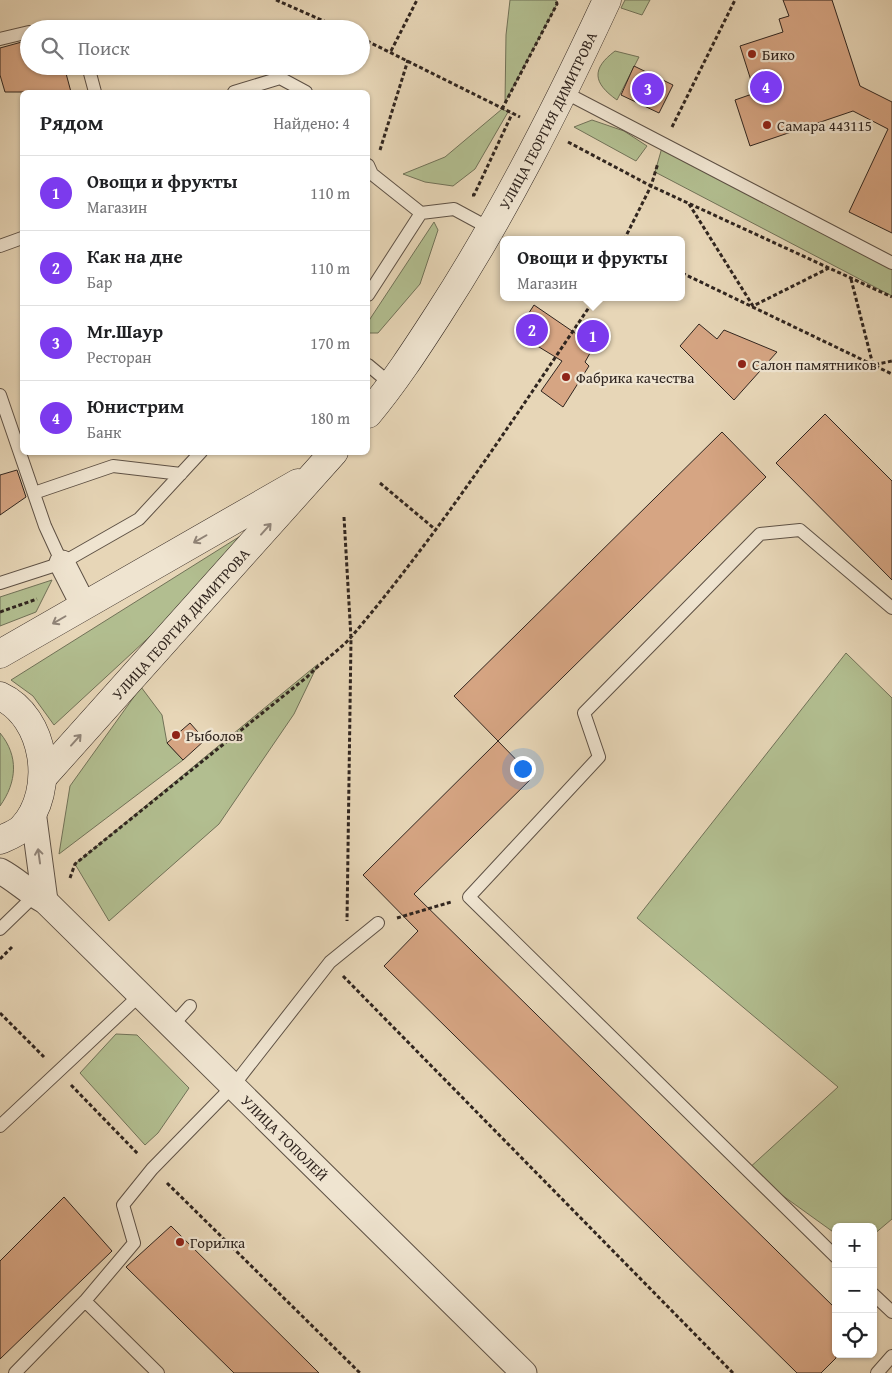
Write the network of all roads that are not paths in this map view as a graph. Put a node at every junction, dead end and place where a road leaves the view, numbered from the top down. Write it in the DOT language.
graph roads {
  1 [pos="607,0"];
  2 [pos="20,34"];
  3 [pos="0,39"];
  4 [pos="90,75"];
  5 [pos="94,90"];
  6 [pos="241,90"];
  7 [pos="302,90"];
  8 [pos="564,92"];
  9 [pos="370,170"];
  10 [pos="421,214"];
  11 [pos="491,229"];
  12 [pos="20,239"];
  13 [pos="0,246"];
  14 [pos="892,263"];
  15 [pos="370,292"];
  16 [pos="370,367"];
  17 [pos="392,385"];
  18 [pos="0,395"];
  19 [pos="370,412"];
  20 [pos="20,453"];
  21 [pos="21,455"];
  22 [pos="198,455"];
  23 [pos="326,462"];
  24 [pos="181,474"];
  25 [pos="34,493"];
  26 [pos="62,563"];
  27 [pos="0,583"];
  28 [pos="84,606"];
  29 [pos="892,608"];
  30 [pos="0,654"];
  31 [pos="0,696"];
  32 [pos="43,777"];
  33 [pos="33,811"];
  34 [pos="0,840"];
  35 [pos="0,872"];
  36 [pos="40,899"];
  37 [pos="378,923"];
  38 [pos="0,929"];
  39 [pos="140,995"];
  40 [pos="190,1006"];
  41 [pos="172,1026"];
  42 [pos="233,1086"];
  43 [pos="0,1126"];
  44 [pos="832,1253"];
  45 [pos="877,1298"];
  46 [pos="85,1301"];
  47 [pos="892,1312"];
  48 [pos="892,1356"];
  49 [pos="15,1373"];
  50 [pos="158,1373"];
  51 [pos="524,1373"];
  52 [pos="877,1373"];
  1 -- 8 [label="main road, УЛИЦА ГЕОРГИЯ ДИМИТРОВА"];
  2 -- 3 [label="lane"];
  4 -- 5 [label="lane"];
  6 -- 7 [label="lane"];
  8 -- 11 [label="main road, УЛИЦА ГЕОРГИЯ ДИМИТРОВА"];
  8 -- 14 [label="lane"];
  9 -- 10 [label="lane"];
  10 -- 11 [label="lane"];
  10 -- 15 [label="lane"];
  11 -- 17 [label="main road, УЛИЦА ГЕОРГИЯ ДИМИТРОВА"];
  12 -- 13 [label="lane"];
  16 -- 17 [label="lane"];
  17 -- 19 [label="main road, УЛИЦА ГЕОРГИЯ ДИМИТРОВА"];
  18 -- 20 [label="lane"];
  21 -- 25 [label="lane"];
  22 -- 24 [label="lane"];
  23 -- 28 [label="main road, УЛИЦА ГЕОРГИЯ ДИМИТРОВА, one-way"];
  32 -- 23 [label="main road, УЛИЦА ГЕОРГИЯ ДИМИТРОВА, one-way"];
  24 -- 25 [label="lane"];
  24 -- 26 [label="lane"];
  25 -- 26 [label="lane"];
  26 -- 27 [label="lane"];
  26 -- 28 [label="street"];
  28 -- 30 [label="main road, УЛИЦА ГЕОРГИЯ ДИМИТРОВА, one-way"];
  29 -- 44 [label="lane"];
  31 -- 32 [label="main road"];
  32 -- 33 [label="main road"];
  33 -- 34 [label="main road"];
  36 -- 33 [label="street, one-way"];
  35 -- 36 [label="street, УЛИЦА ТОПОЛЕЙ"];
  36 -- 38 [label="lane"];
  36 -- 39 [label="street, УЛИЦА ТОПОЛЕЙ"];
  37 -- 42 [label="lane"];
  39 -- 41 [label="street, УЛИЦА ТОПОЛЕЙ"];
  39 -- 43 [label="lane"];
  40 -- 41 [label="lane"];
  41 -- 42 [label="street, УЛИЦА ТОПОЛЕЙ"];
  42 -- 46 [label="lane"];
  42 -- 51 [label="street, УЛИЦА ТОПОЛЕЙ"];
  45 -- 47 [label="lane"];
  46 -- 49 [label="lane"];
  46 -- 50 [label="lane"];
  48 -- 52 [label="lane"];
}
